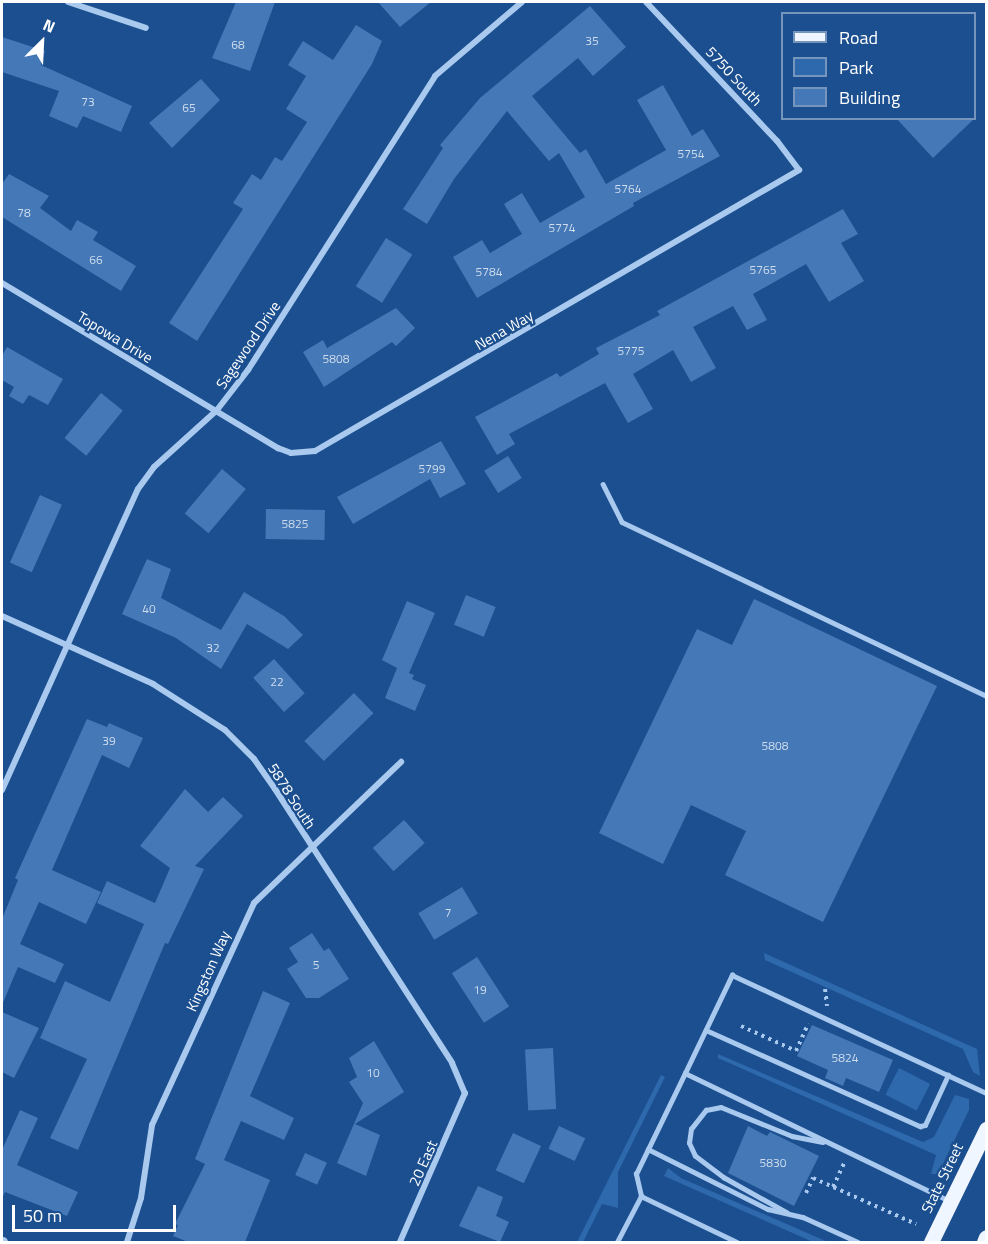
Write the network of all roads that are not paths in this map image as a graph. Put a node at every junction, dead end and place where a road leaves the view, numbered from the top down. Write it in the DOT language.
graph roads {
  1 [pos="68,2"];
  2 [pos="522,2"];
  3 [pos="646,2"];
  4 [pos="146,28"];
  5 [pos="799,170"];
  6 [pos="2,283"];
  7 [pos="217,410"];
  8 [pos="603,484"];
  9 [pos="2,616"];
  10 [pos="66,645"];
  11 [pos="987,696"];
  12 [pos="401,762"];
  13 [pos="2,790"];
  14 [pos="310,847"];
  15 [pos="706,1030"];
  16 [pos="685,1073"];
  17 [pos="948,1075"];
  18 [pos="465,1093"];
  19 [pos="987,1094"];
  20 [pos="987,1129"];
  21 [pos="825,1143"];
  22 [pos="648,1149"];
  23 [pos="641,1196"];
  24 [pos="951,1201"];
  25 [pos="787,1213"];
  26 [pos="987,1237"];
  27 [pos="127,1242"];
  28 [pos="400,1242"];
  29 [pos="617,1242"];
  30 [pos="734,1242"];
  31 [pos="858,1242"];
  32 [pos="931,1242"];
  33 [pos="984,1242"];
  1 -- 4 [label="street"];
  2 -- 7 [label="street, Sagewood Drive"];
  3 -- 5 [label="street, 5750 South"];
  5 -- 7 [label="street, Nena Way"];
  6 -- 7 [label="street, Topowa Drive"];
  7 -- 10 [label="street, Sagewood Drive"];
  8 -- 11 [label="lane"];
  9 -- 10 [label="street, 5878 South"];
  10 -- 13 [label="street, Sagewood Drive"];
  10 -- 14 [label="street, 5878 South"];
  12 -- 14 [label="street, Kingston Way"];
  14 -- 18 [label="street, 5878 South"];
  14 -- 27 [label="street, Kingston Way"];
  15 -- 16 [label="lane"];
  15 -- 17 [label="lane"];
  15 -- 17 [label="lane"];
  16 -- 21 [label="lane"];
  16 -- 22 [label="lane"];
  17 -- 19 [label="lane"];
  18 -- 28 [label="street, 20 East"];
  20 -- 24 [label="main road, State Street"];
  21 -- 24 [label="lane"];
  21 -- 25 [label="lane"];
  22 -- 23 [label="lane"];
  22 -- 25 [label="lane"];
  23 -- 29 [label="lane"];
  23 -- 30 [label="lane"];
  24 -- 32 [label="main road, State Street"];
  25 -- 31 [label="lane"];
  26 -- 33 [label="main road"];
}
